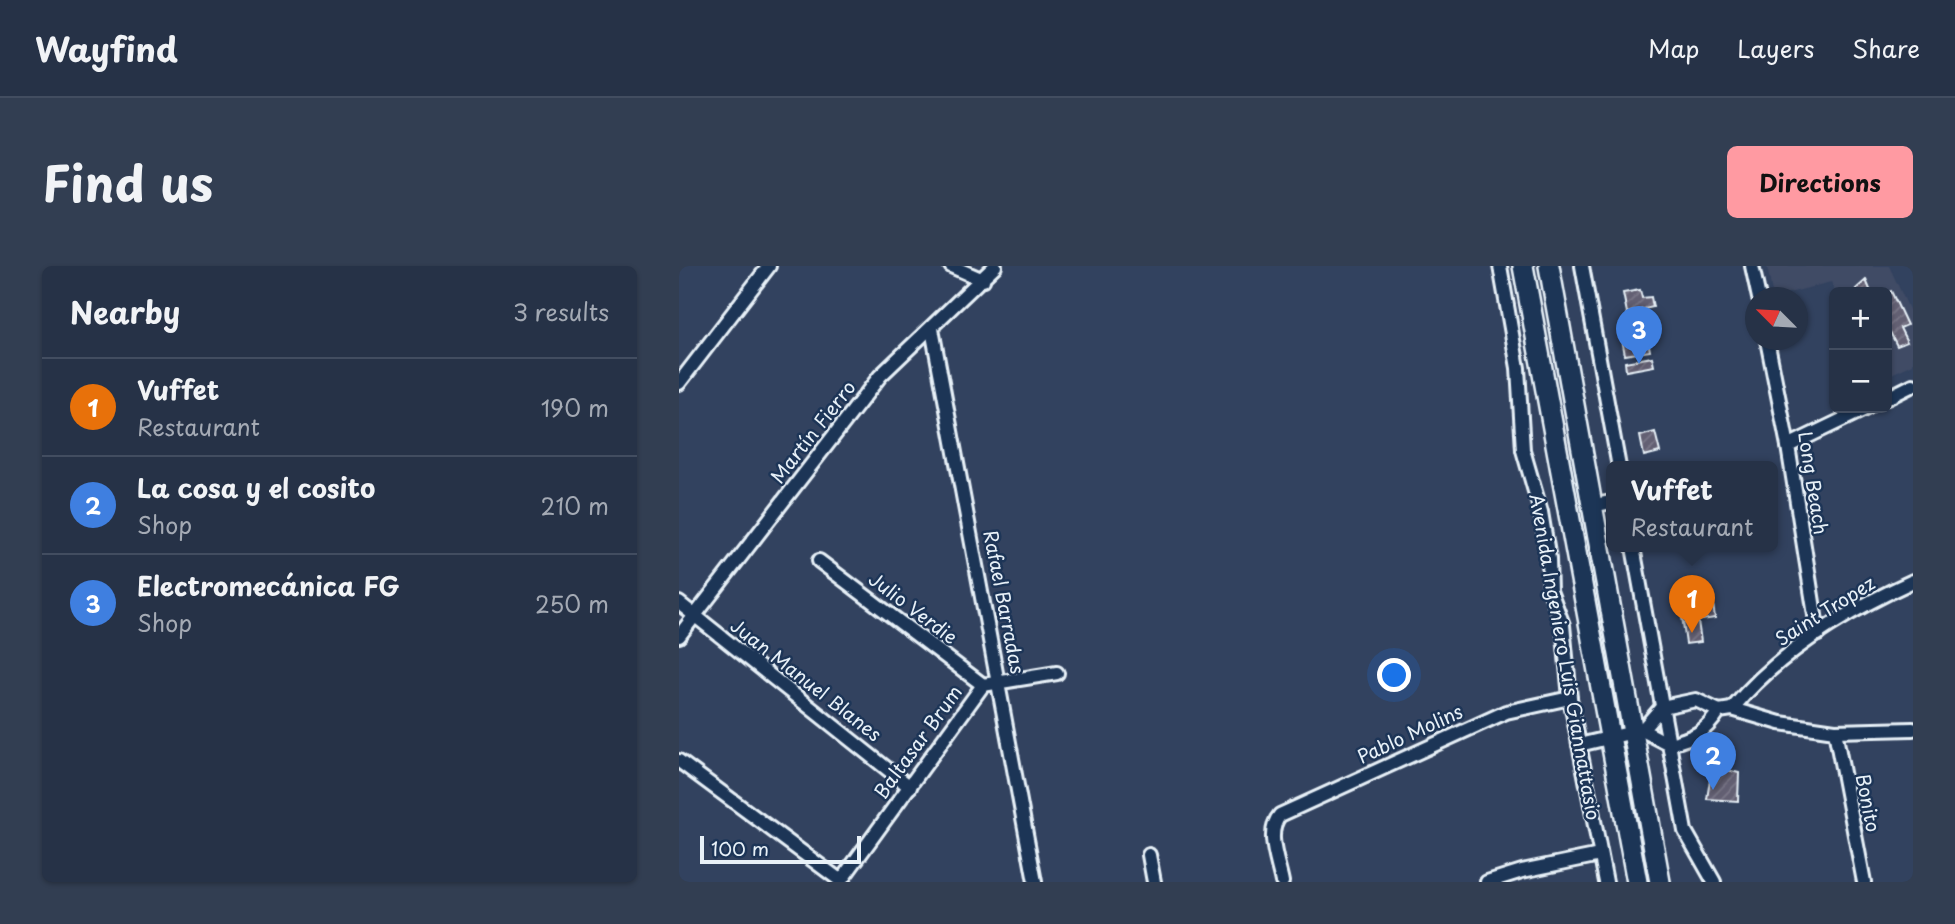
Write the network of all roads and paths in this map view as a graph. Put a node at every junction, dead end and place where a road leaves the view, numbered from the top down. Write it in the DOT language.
graph roads {
  1 [pos="769,266"];
  2 [pos="951,266"];
  3 [pos="995,266"];
  4 [pos="1500,266"];
  5 [pos="1523,266"];
  6 [pos="1549,266"];
  7 [pos="1582,266"];
  8 [pos="1752,266"];
  9 [pos="983,280"];
  10 [pos="1757,287"];
  11 [pos="932,329"];
  12 [pos="1769,350"];
  13 [pos="679,383"];
  14 [pos="1913,385"];
  15 [pos="1892,396"];
  16 [pos="1857,413"];
  17 [pos="1788,446"];
  18 [pos="1618,461"];
  19 [pos="1606,503"];
  20 [pos="1591,506"];
  21 [pos="1634,552"];
  22 [pos="819,561"];
  23 [pos="1913,581"];
  24 [pos="679,603"];
  25 [pos="695,616"];
  26 [pos="1818,634"];
  27 [pos="679,636"];
  28 [pos="1057,673"];
  29 [pos="999,681"];
  30 [pos="983,685"];
  31 [pos="1570,698"];
  32 [pos="1662,708"];
  33 [pos="1726,710"];
  34 [pos="1913,729"];
  35 [pos="1637,731"];
  36 [pos="1835,731"];
  37 [pos="1610,737"];
  38 [pos="1669,744"];
  39 [pos="1579,745"];
  40 [pos="679,761"];
  41 [pos="910,786"];
  42 [pos="1149,855"];
  43 [pos="1600,855"];
  44 [pos="840,881"];
  45 [pos="1035,882"];
  46 [pos="1154,882"];
  47 [pos="1282,882"];
  48 [pos="1487,882"];
  49 [pos="1606,882"];
  50 [pos="1637,882"];
  51 [pos="1660,882"];
  52 [pos="1714,882"];
  53 [pos="1864,882"];
  1 -- 13 [label="street"];
  2 -- 9 [label="street"];
  3 -- 9 [label="street, Martín Fierro"];
  4 -- 31 [label="street, Avenida Ingeniero Luis Giannattasio"];
  5 -- 37 [label="main road, Avenida Ingeniero Luis Giannattasio"];
  6 -- 20 [label="main road"];
  7 -- 18 [label="street"];
  8 -- 10 [label="street"];
  9 -- 11 [label="street, Martín Fierro"];
  11 -- 25 [label="street, Martín Fierro"];
  11 -- 29 [label="street, Rafael Barradas"];
  12 -- 17 [label="street, Long Beach"];
  14 -- 15 [label="street"];
  16 -- 17 [label="street"];
  17 -- 26 [label="street, Long Beach"];
  19 -- 20 [label="street"];
  20 -- 35 [label="main road"];
  21 -- 32 [label="street"];
  22 -- 30 [label="street, Julio Verdie"];
  23 -- 26 [label="street, Saint Tropez"];
  24 -- 25 [label="street, Juan Manuel Blanes"];
  25 -- 27 [label="street, Martín Fierro"];
  25 -- 41 [label="street, Juan Manuel Blanes"];
  26 -- 33 [label="street, Saint Tropez"];
  28 -- 29 [label="street, Baltasar Brum"];
  29 -- 30 [label="street, Baltasar Brum"];
  29 -- 45 [label="street, Rafael Barradas"];
  30 -- 41 [label="street, Baltasar Brum"];
  31 -- 39 [label="street, Avenida Ingeniero Luis Giannattasio"];
  31 -- 47 [label="street, Pablo Molins"];
  32 -- 33 [label="street"];
  32 -- 35 [label="street"];
  32 -- 38 [label="street"];
  33 -- 36 [label="street"];
  33 -- 38 [label="street, Saint Tropez"];
  34 -- 36 [label="street"];
  35 -- 37 [label="street"];
  35 -- 38 [label="street"];
  35 -- 51 [label="main road"];
  36 -- 53 [label="street, Bonito"];
  37 -- 39 [label="street"];
  37 -- 50 [label="main road, Avenida Ingeniero Luis Giannattasio"];
  38 -- 52 [label="street"];
  39 -- 43 [label="street, Avenida Ingeniero Luis Giannattasio"];
  40 -- 44 [label="street"];
  41 -- 44 [label="street, Baltasar Brum"];
  42 -- 46 [label="street"];
  43 -- 48 [label="street"];
  43 -- 49 [label="street, Avenida Ingeniero Luis Giannattasio"];
}
